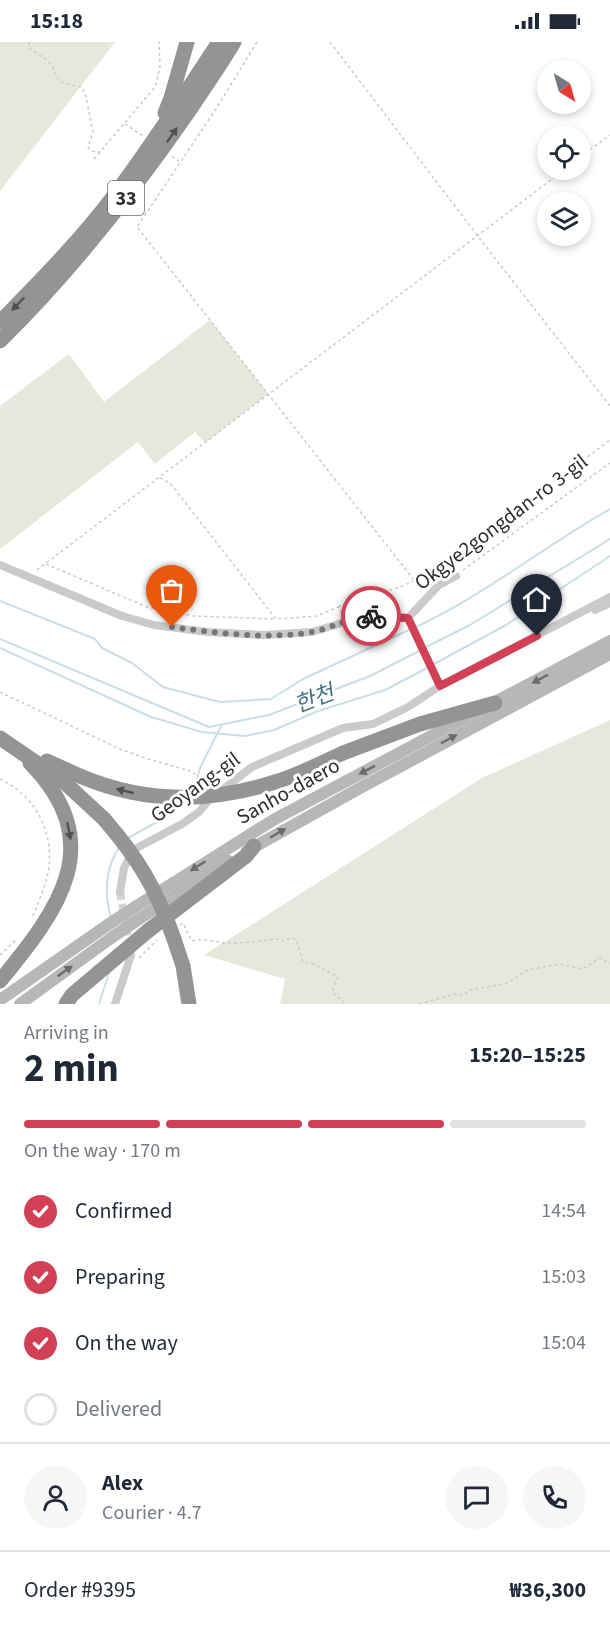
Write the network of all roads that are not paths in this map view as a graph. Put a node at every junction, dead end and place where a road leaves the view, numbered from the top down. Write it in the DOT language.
graph roads {
  1 [pos="187,42"];
  2 [pos="219,42"];
  3 [pos="234,42"];
  4 [pos="87,229"];
  5 [pos="0,322"];
  6 [pos="0,341"];
  7 [pos="0,565"];
  8 [pos="456,576"];
  9 [pos="610,597"];
  10 [pos="610,603"];
  11 [pos="409,620"];
  12 [pos="537,636"];
  13 [pos="610,641"];
  14 [pos="610,654"];
  15 [pos="439,682"];
  16 [pos="495,703"];
  17 [pos="0,738"];
  18 [pos="0,745"];
  19 [pos="17,748"];
  20 [pos="30,764"];
  21 [pos="101,820"];
  22 [pos="254,846"];
  23 [pos="120,892"];
  24 [pos="157,928"];
  25 [pos="134,958"];
  26 [pos="0,981"];
  27 [pos="0,1000"];
  28 [pos="20,1004"];
  29 [pos="66,1004"];
  30 [pos="115,1004"];
  31 [pos="183,1004"];
  32 [pos="189,1004"];
  1 -- 4 [label="highway"];
  2 -- 4 [label="highway, 33"];
  6 -- 3 [label="highway, 33, one-way"];
  4 -- 5 [label="highway, 33, one-way"];
  7 -- 11 [label="street, Okgye2gongdan-ro 3-gil"];
  8 -- 11 [label="street, Okgye2gongdan-ro 3-gil"];
  9 -- 12 [label="street, Geoyang-gil"];
  10 -- 12 [label="street"];
  11 -- 15 [label="street"];
  12 -- 15 [label="street, Geoyang-gil"];
  13 -- 16 [label="street, Sanho-daero, one-way"];
  22 -- 14 [label="street, Sanho-daero, one-way"];
  15 -- 23 [label="street, Geoyang-gil"];
  16 -- 19 [label="highway, one-way, bridge"];
  16 -- 24 [label="street, Sanho-daero, one-way"];
  17 -- 19 [label="highway"];
  18 -- 20 [label="highway"];
  19 -- 21 [label="highway"];
  20 -- 21 [label="highway"];
  20 -- 26 [label="highway, one-way"];
  21 -- 24 [label="highway, bridge"];
  22 -- 24 [label="highway"];
  24 -- 27 [label="street, Sanho-daero, bridge"];
  28 -- 24 [label="street, Sanho-daero, one-way, bridge"];
  24 -- 29 [label="highway, bridge"];
  24 -- 31 [label="highway"];
  24 -- 32 [label="highway"];
  25 -- 30 [label="street"];
}
